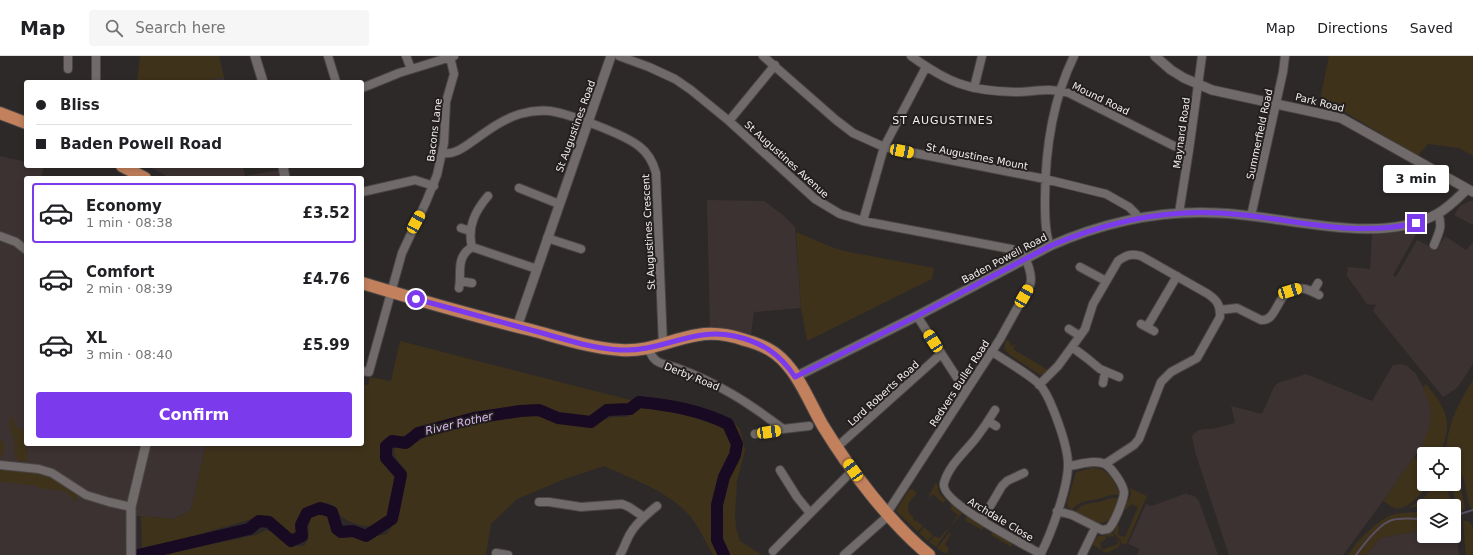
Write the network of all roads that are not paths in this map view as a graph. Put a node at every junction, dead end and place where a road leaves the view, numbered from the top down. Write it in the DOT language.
graph roads {
  1 [pos="68,56"];
  2 [pos="96,56"];
  3 [pos="255,56"];
  4 [pos="328,56"];
  5 [pos="406,56"];
  6 [pos="611,56"];
  7 [pos="619,56"];
  8 [pos="763,56"];
  9 [pos="911,56"];
  10 [pos="982,56"];
  11 [pos="1074,56"];
  12 [pos="1155,56"];
  13 [pos="1202,56"];
  14 [pos="1285,56"];
  15 [pos="452,57"];
  16 [pos="775,65"];
  17 [pos="926,67"];
  18 [pos="68,68"];
  19 [pos="410,70"];
  20 [pos="96,80"];
  21 [pos="262,80"];
  22 [pos="335,80"];
  23 [pos="1198,84"];
  24 [pos="364,87"];
  25 [pos="974,88"];
  26 [pos="1060,90"];
  27 [pos="1276,103"];
  28 [pos="0,113"];
  29 [pos="729,121"];
  30 [pos="24,122"];
  31 [pos="587,123"];
  32 [pos="884,147"];
  33 [pos="1189,150"];
  34 [pos="442,153"];
  35 [pos="126,168"];
  36 [pos="140,176"];
  37 [pos="1045,179"];
  38 [pos="434,186"];
  39 [pos="519,188"];
  40 [pos="1470,190"];
  41 [pos="364,192"];
  42 [pos="488,196"];
  43 [pos="559,204"];
  44 [pos="1179,213"];
  45 [pos="1438,213"];
  46 [pos="1252,216"];
  47 [pos="1136,218"];
  48 [pos="863,221"];
  49 [pos="461,228"];
  50 [pos="470,231"];
  51 [pos="0,236"];
  52 [pos="547,238"];
  53 [pos="1434,245"];
  54 [pos="1050,246"];
  55 [pos="472,247"];
  56 [pos="24,248"];
  57 [pos="581,249"];
  58 [pos="1025,260"];
  59 [pos="1080,267"];
  60 [pos="536,269"];
  61 [pos="1177,276"];
  62 [pos="1106,281"];
  63 [pos="472,283"];
  64 [pos="1318,283"];
  65 [pos="364,285"];
  66 [pos="390,292"];
  67 [pos="1220,310"];
  68 [pos="917,316"];
  69 [pos="518,327"];
  70 [pos="1147,327"];
  71 [pos="1069,329"];
  72 [pos="1080,336"];
  73 [pos="663,345"];
  74 [pos="1072,347"];
  75 [pos="648,349"];
  76 [pos="991,351"];
  77 [pos="941,354"];
  78 [pos="366,371"];
  79 [pos="1105,372"];
  80 [pos="795,377"];
  81 [pos="1119,377"];
  82 [pos="1103,383"];
  83 [pos="1040,385"];
  84 [pos="965,390"];
  85 [pos="994,410"];
  86 [pos="988,421"];
  87 [pos="809,426"];
  88 [pos="996,426"];
  89 [pos="783,429"];
  90 [pos="754,434"];
  91 [pos="146,446"];
  92 [pos="837,447"];
  93 [pos="1105,464"];
  94 [pos="0,465"];
  95 [pos="1068,466"];
  96 [pos="780,470"];
  97 [pos="853,470"];
  98 [pos="1024,472"];
  99 [pos="539,502"];
  100 [pos="657,506"];
  101 [pos="131,507"];
  102 [pos="1057,511"];
  103 [pos="810,513"];
  104 [pos="888,514"];
  105 [pos="644,516"];
  106 [pos="982,520"];
  107 [pos="1095,528"];
  108 [pos="773,551"];
  109 [pos="131,552"];
  110 [pos="496,552"];
  111 [pos="624,554"];
  112 [pos="1040,554"];
  113 [pos="508,555"];
  114 [pos="844,555"];
  115 [pos="929,555"];
  116 [pos="1082,555"];
  1 -- 18 [label="street"];
  2 -- 20 [label="street"];
  3 -- 21 [label="street"];
  4 -- 22 [label="street"];
  5 -- 19 [label="street"];
  6 -- 31 [label="street, St Augustines Road"];
  7 -- 29 [label="street, St Augustines Avenue"];
  8 -- 16 [label="street, St Augustines Mount"];
  9 -- 17 [label="street, Mound Road"];
  10 -- 25 [label="street"];
  11 -- 26 [label="street"];
  12 -- 23 [label="street, Park Road"];
  13 -- 23 [label="street, Maynard Road"];
  14 -- 27 [label="street, Summerfield Road"];
  15 -- 19 [label="street"];
  15 -- 34 [label="street, Bacons Lane"];
  16 -- 29 [label="street"];
  16 -- 32 [label="street, St Augustines Mount"];
  17 -- 25 [label="street, Mound Road"];
  17 -- 32 [label="street"];
  19 -- 24 [label="street"];
  23 -- 27 [label="street, Park Road"];
  23 -- 33 [label="street, Maynard Road"];
  25 -- 26 [label="street, Mound Road"];
  26 -- 33 [label="street, Mound Road"];
  26 -- 37 [label="street"];
  27 -- 40 [label="street, Park Road"];
  27 -- 46 [label="street, Summerfield Road"];
  28 -- 30 [label="highway"];
  29 -- 48 [label="street, St Augustines Avenue"];
  31 -- 34 [label="street, St Augustines Crescent"];
  31 -- 43 [label="street, St Augustines Road"];
  31 -- 73 [label="street, St Augustines Crescent"];
  32 -- 37 [label="street, St Augustines Mount"];
  32 -- 48 [label="street"];
  33 -- 44 [label="street, Maynard Road"];
  34 -- 38 [label="street, Bacons Lane"];
  35 -- 36 [label="highway"];
  37 -- 47 [label="street, St Augustines Mount"];
  37 -- 54 [label="street"];
  38 -- 41 [label="street"];
  38 -- 66 [label="street, Bacons Lane"];
  39 -- 43 [label="street"];
  40 -- 45 [label="street, Baden Powell Road"];
  42 -- 50 [label="street"];
  43 -- 52 [label="street, St Augustines Road"];
  44 -- 46 [label="street, Baden Powell Road"];
  44 -- 47 [label="street, Baden Powell Road"];
  45 -- 46 [label="street, Baden Powell Road"];
  45 -- 53 [label="street"];
  47 -- 54 [label="street, Baden Powell Road"];
  48 -- 58 [label="street, St Augustines Avenue"];
  49 -- 50 [label="street"];
  50 -- 55 [label="street"];
  51 -- 56 [label="street"];
  52 -- 57 [label="street"];
  52 -- 60 [label="street, St Augustines Road"];
  54 -- 58 [label="street, Baden Powell Road"];
  55 -- 60 [label="street"];
  55 -- 63 [label="street"];
  58 -- 68 [label="street, Baden Powell Road"];
  58 -- 76 [label="street, Redvers Buller Road"];
  59 -- 62 [label="street"];
  60 -- 69 [label="street, St Augustines Road"];
  61 -- 62 [label="street"];
  61 -- 67 [label="street"];
  61 -- 70 [label="street"];
  62 -- 72 [label="street"];
  64 -- 67 [label="street"];
  65 -- 66 [label="highway"];
  66 -- 69 [label="highway"];
  66 -- 78 [label="street, Bacons Lane"];
  67 -- 93 [label="street"];
  68 -- 77 [label="street"];
  68 -- 80 [label="street, Baden Powell Road"];
  69 -- 75 [label="highway"];
  71 -- 72 [label="street"];
  72 -- 74 [label="street"];
  73 -- 75 [label="highway"];
  73 -- 80 [label="highway"];
  74 -- 79 [label="street"];
  74 -- 83 [label="street"];
  75 -- 89 [label="street, Derby Road"];
  76 -- 83 [label="street"];
  76 -- 84 [label="street, Redvers Buller Road"];
  77 -- 84 [label="street"];
  77 -- 92 [label="street, Lord Roberts Road"];
  79 -- 81 [label="street"];
  79 -- 82 [label="street"];
  80 -- 92 [label="highway"];
  83 -- 95 [label="street"];
  84 -- 104 [label="street, Redvers Buller Road"];
  85 -- 86 [label="street, Archdale Close"];
  86 -- 88 [label="street"];
  86 -- 106 [label="street, Archdale Close"];
  87 -- 89 [label="street"];
  89 -- 90 [label="street"];
  91 -- 101 [label="street"];
  92 -- 97 [label="highway"];
  93 -- 95 [label="street"];
  93 -- 107 [label="street"];
  94 -- 101 [label="street"];
  95 -- 102 [label="street"];
  96 -- 103 [label="street"];
  97 -- 103 [label="street"];
  97 -- 104 [label="highway"];
  98 -- 106 [label="street"];
  99 -- 105 [label="street"];
  100 -- 105 [label="street"];
  101 -- 109 [label="street"];
  102 -- 107 [label="street"];
  102 -- 112 [label="street"];
  103 -- 108 [label="street"];
  104 -- 114 [label="street, Redvers Buller Road"];
  104 -- 115 [label="highway"];
  105 -- 111 [label="street"];
  106 -- 112 [label="street, Archdale Close"];
  107 -- 116 [label="street"];
  110 -- 113 [label="street"];
}
